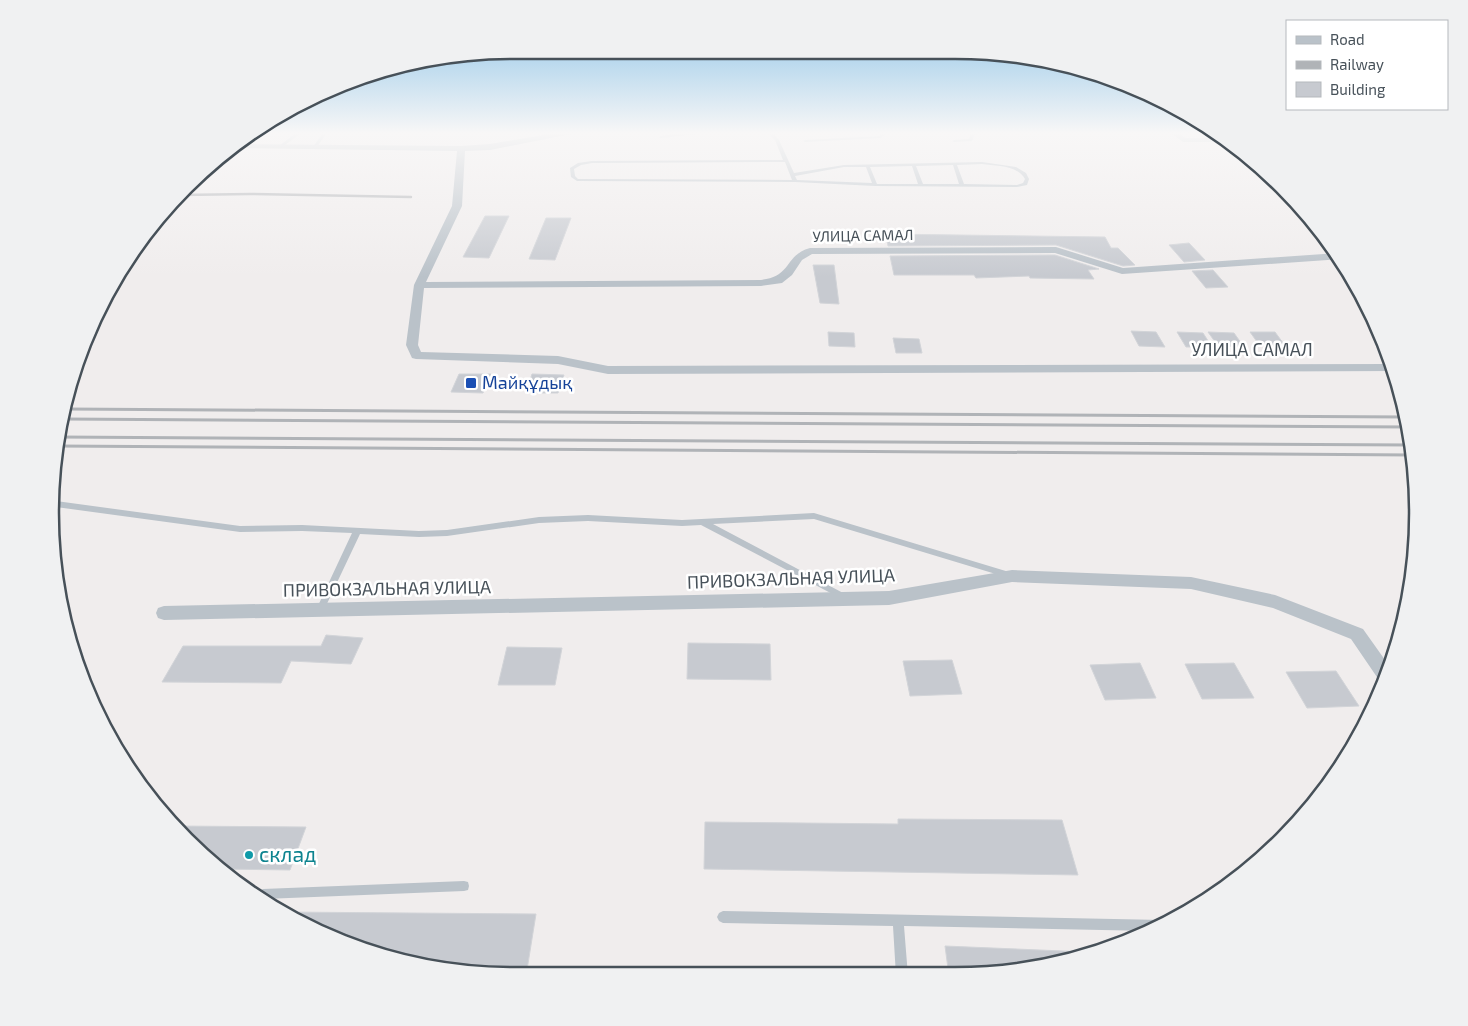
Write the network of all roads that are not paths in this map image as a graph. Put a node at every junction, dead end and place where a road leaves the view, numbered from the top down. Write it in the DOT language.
graph roads {
  1 [pos="459,181"];
  2 [pos="599,181"];
  3 [pos="795,181"];
  4 [pos="873,181"];
  5 [pos="920,181"];
  6 [pos="961,181"];
  7 [pos="1026,181"];
  8 [pos="875,185"];
  9 [pos="921,185"];
  10 [pos="962,185"];
  11 [pos="1330,257"];
  12 [pos="419,285"];
  13 [pos="1385,368"];
  14 [pos="59,504"];
  15 [pos="703,522"];
  16 [pos="357,532"];
  17 [pos="1012,576"];
  18 [pos="848,599"];
  19 [pos="320,610"];
  20 [pos="164,613"];
  21 [pos="1381,669"];
  22 [pos="464,886"];
  23 [pos="266,894"];
  24 [pos="723,917"];
  25 [pos="898,920"];
  26 [pos="1144,926"];
  27 [pos="901,967"];
  1 -- 12 [label="street"];
  2 -- 3 [label="lane"];
  3 -- 8 [label="lane"];
  4 -- 8 [label="lane"];
  5 -- 9 [label="lane"];
  6 -- 10 [label="lane"];
  7 -- 10 [label="lane"];
  8 -- 9 [label="lane"];
  9 -- 10 [label="lane"];
  11 -- 12 [label="street, УЛИЦА САМАЛ"];
  12 -- 13 [label="street, УЛИЦА САМАЛ"];
  14 -- 16 [label="lane"];
  15 -- 16 [label="lane"];
  15 -- 17 [label="lane"];
  15 -- 18 [label="lane"];
  16 -- 19 [label="lane"];
  17 -- 18 [label="street, ПРИВОКЗАЛЬНАЯ УЛИЦА"];
  17 -- 21 [label="street, ПРИВОКЗАЛЬНАЯ УЛИЦА"];
  18 -- 19 [label="street, ПРИВОКЗАЛЬНАЯ УЛИЦА"];
  19 -- 20 [label="street, ПРИВОКЗАЛЬНАЯ УЛИЦА"];
  22 -- 23 [label="lane"];
  24 -- 25 [label="lane"];
  25 -- 26 [label="lane"];
  25 -- 27 [label="lane"];
}
